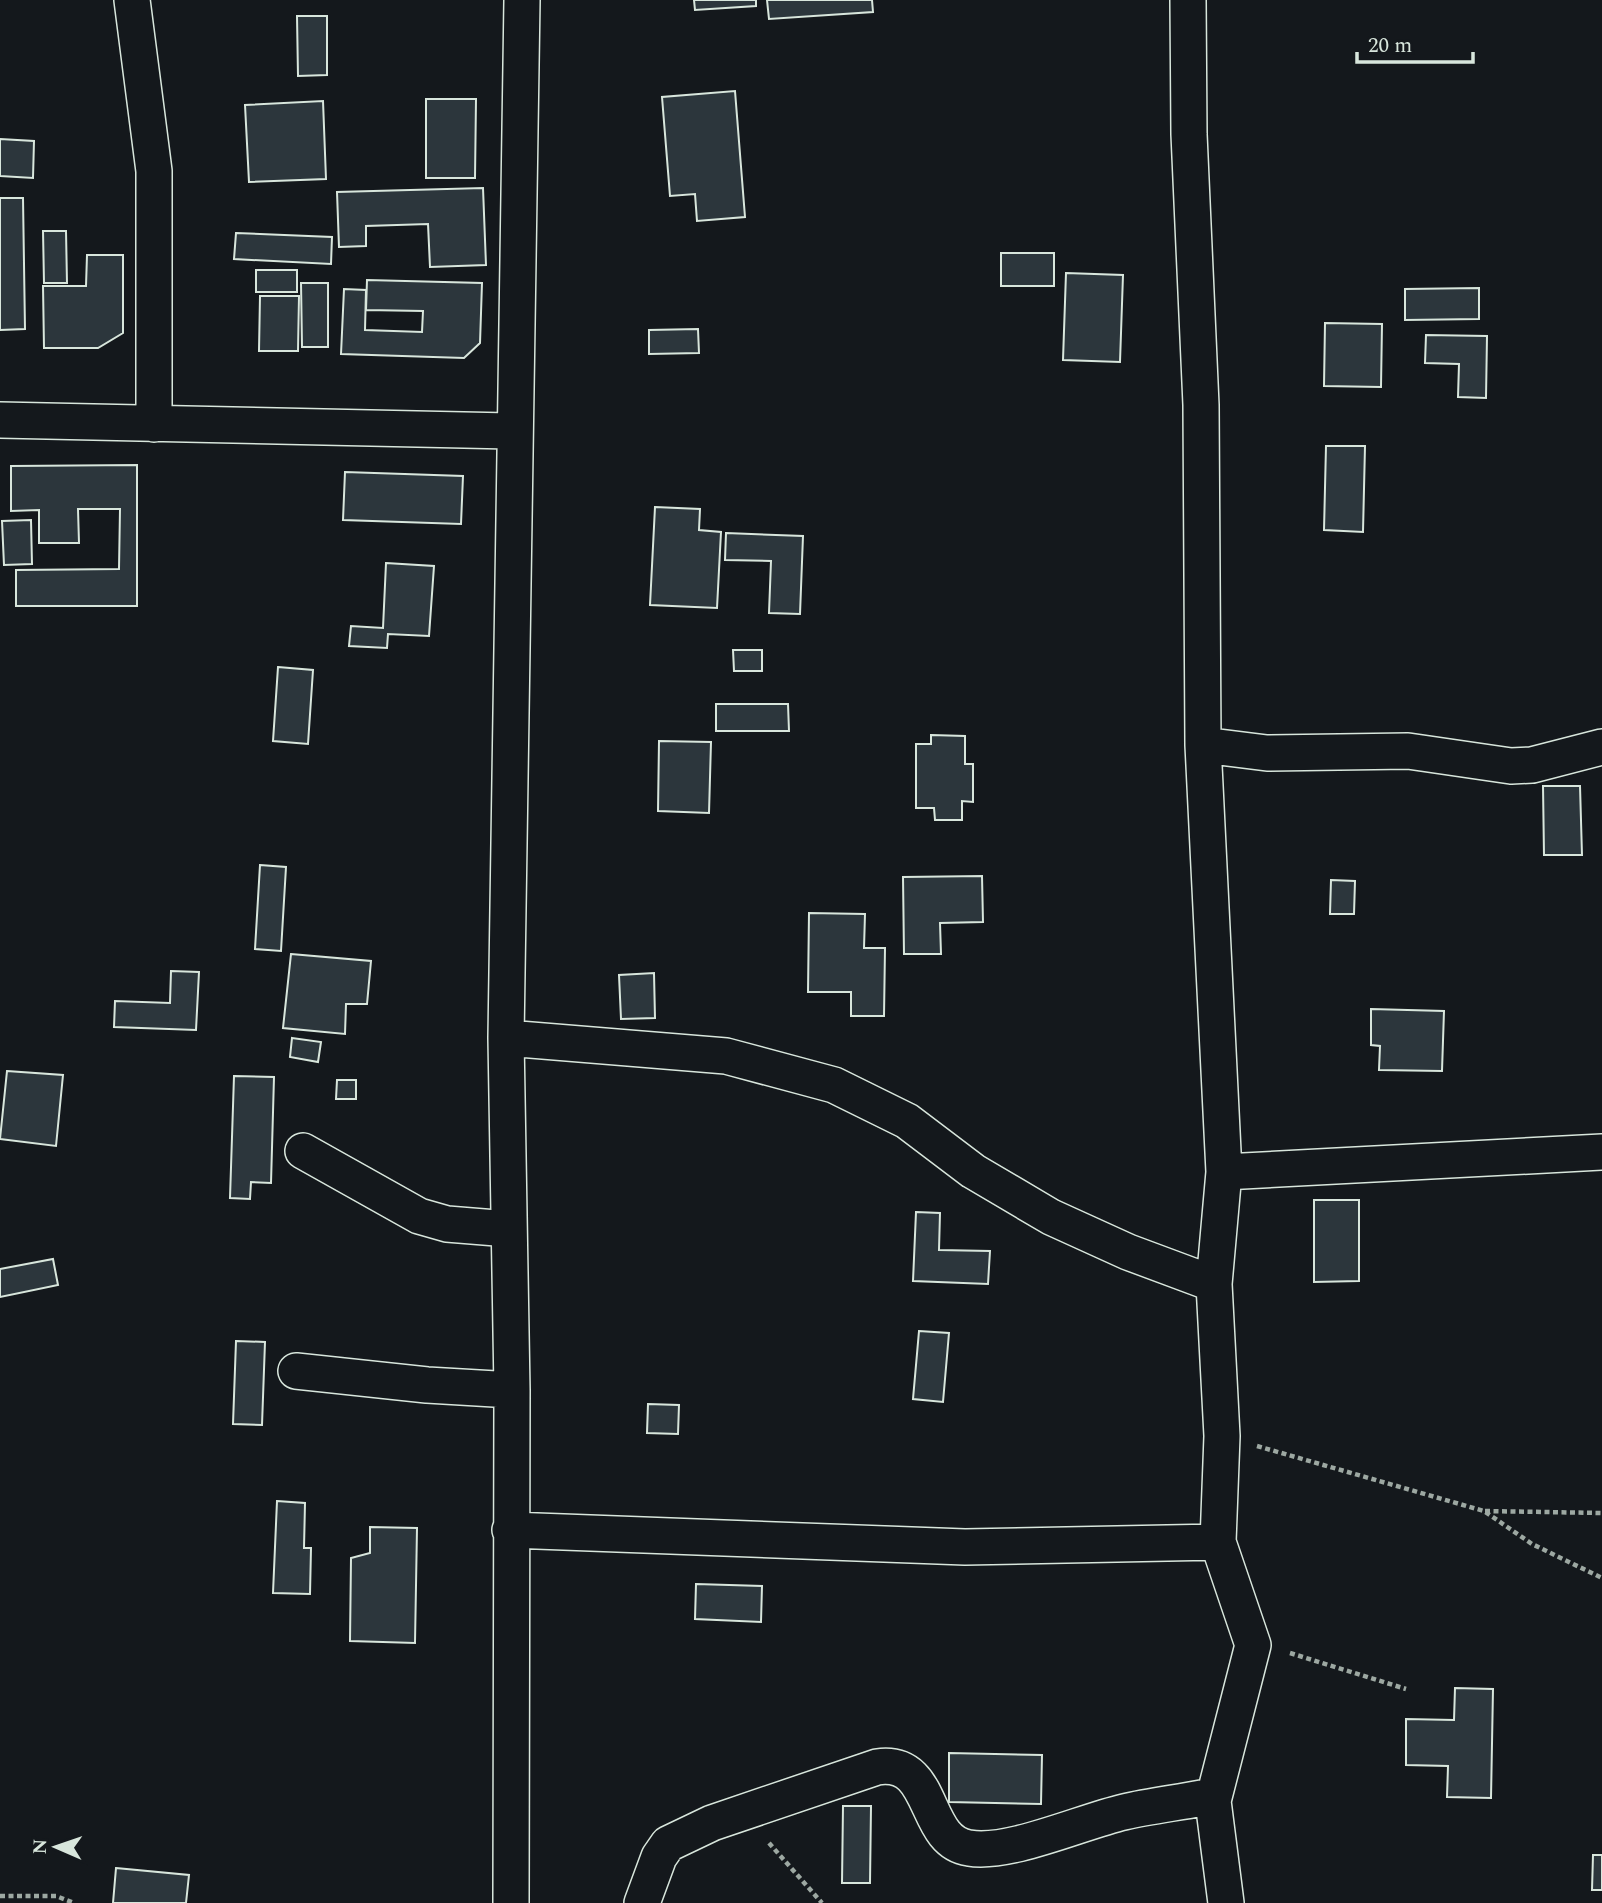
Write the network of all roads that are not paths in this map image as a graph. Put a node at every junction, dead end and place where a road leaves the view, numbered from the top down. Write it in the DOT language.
graph roads {
  1 [pos="132,0"];
  2 [pos="522,0"];
  3 [pos="1188,0"];
  4 [pos="0,420"];
  5 [pos="154,424"];
  6 [pos="513,431"];
  7 [pos="1203,745"];
  8 [pos="1602,747"];
  9 [pos="506,1038"];
  10 [pos="303,1151"];
  11 [pos="1602,1152"];
  12 [pos="1224,1172"];
  13 [pos="509,1229"];
  14 [pos="1214,1284"];
  15 [pos="296,1371"];
  16 [pos="512,1390"];
  17 [pos="510,1530"];
  18 [pos="1218,1542"];
  19 [pos="1213,1801"];
  20 [pos="511,1903"];
  21 [pos="642,1903"];
  22 [pos="1226,1903"];
  1 -- 5 [label="street"];
  2 -- 6 [label="street"];
  3 -- 7 [label="street"];
  4 -- 5 [label="street"];
  5 -- 6 [label="street"];
  6 -- 9 [label="street"];
  7 -- 8 [label="street"];
  7 -- 12 [label="street"];
  9 -- 13 [label="street"];
  9 -- 14 [label="street"];
  10 -- 13 [label="street"];
  11 -- 12 [label="street"];
  12 -- 14 [label="street"];
  13 -- 16 [label="street"];
  14 -- 18 [label="street"];
  15 -- 16 [label="street"];
  16 -- 17 [label="street"];
  17 -- 18 [label="street"];
  17 -- 20 [label="street"];
  18 -- 19 [label="street"];
  19 -- 21 [label="street"];
  19 -- 22 [label="street"];
}
